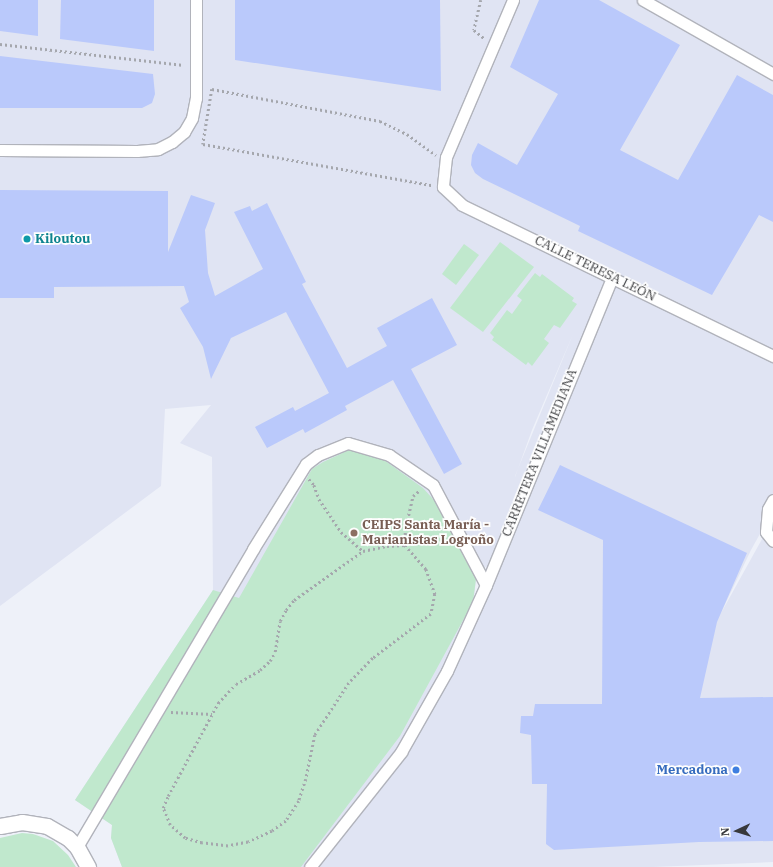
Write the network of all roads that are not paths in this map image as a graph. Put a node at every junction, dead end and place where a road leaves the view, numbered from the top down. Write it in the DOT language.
graph roads {
  1 [pos="196,0"];
  2 [pos="513,0"];
  3 [pos="643,0"];
  4 [pos="773,74"];
  5 [pos="0,150"];
  6 [pos="612,278"];
  7 [pos="773,356"];
  8 [pos="773,500"];
  9 [pos="773,541"];
  10 [pos="486,585"];
  11 [pos="3,822"];
  12 [pos="77,847"];
  13 [pos="88,867"];
  14 [pos="310,867"];
  1 -- 5 [label="street"];
  2 -- 6 [label="street, CALLE TERESA LEÓN"];
  3 -- 4 [label="street"];
  6 -- 7 [label="street, CALLE TERESA LEÓN"];
  6 -- 10 [label="street, CARRETERA VILLAMEDIANA"];
  8 -- 9 [label="street"];
  10 -- 12 [label="street"];
  10 -- 14 [label="street, CARRETERA VILLAMEDIANA"];
  11 -- 12 [label="main road"];
  12 -- 13 [label="main road"];
}
